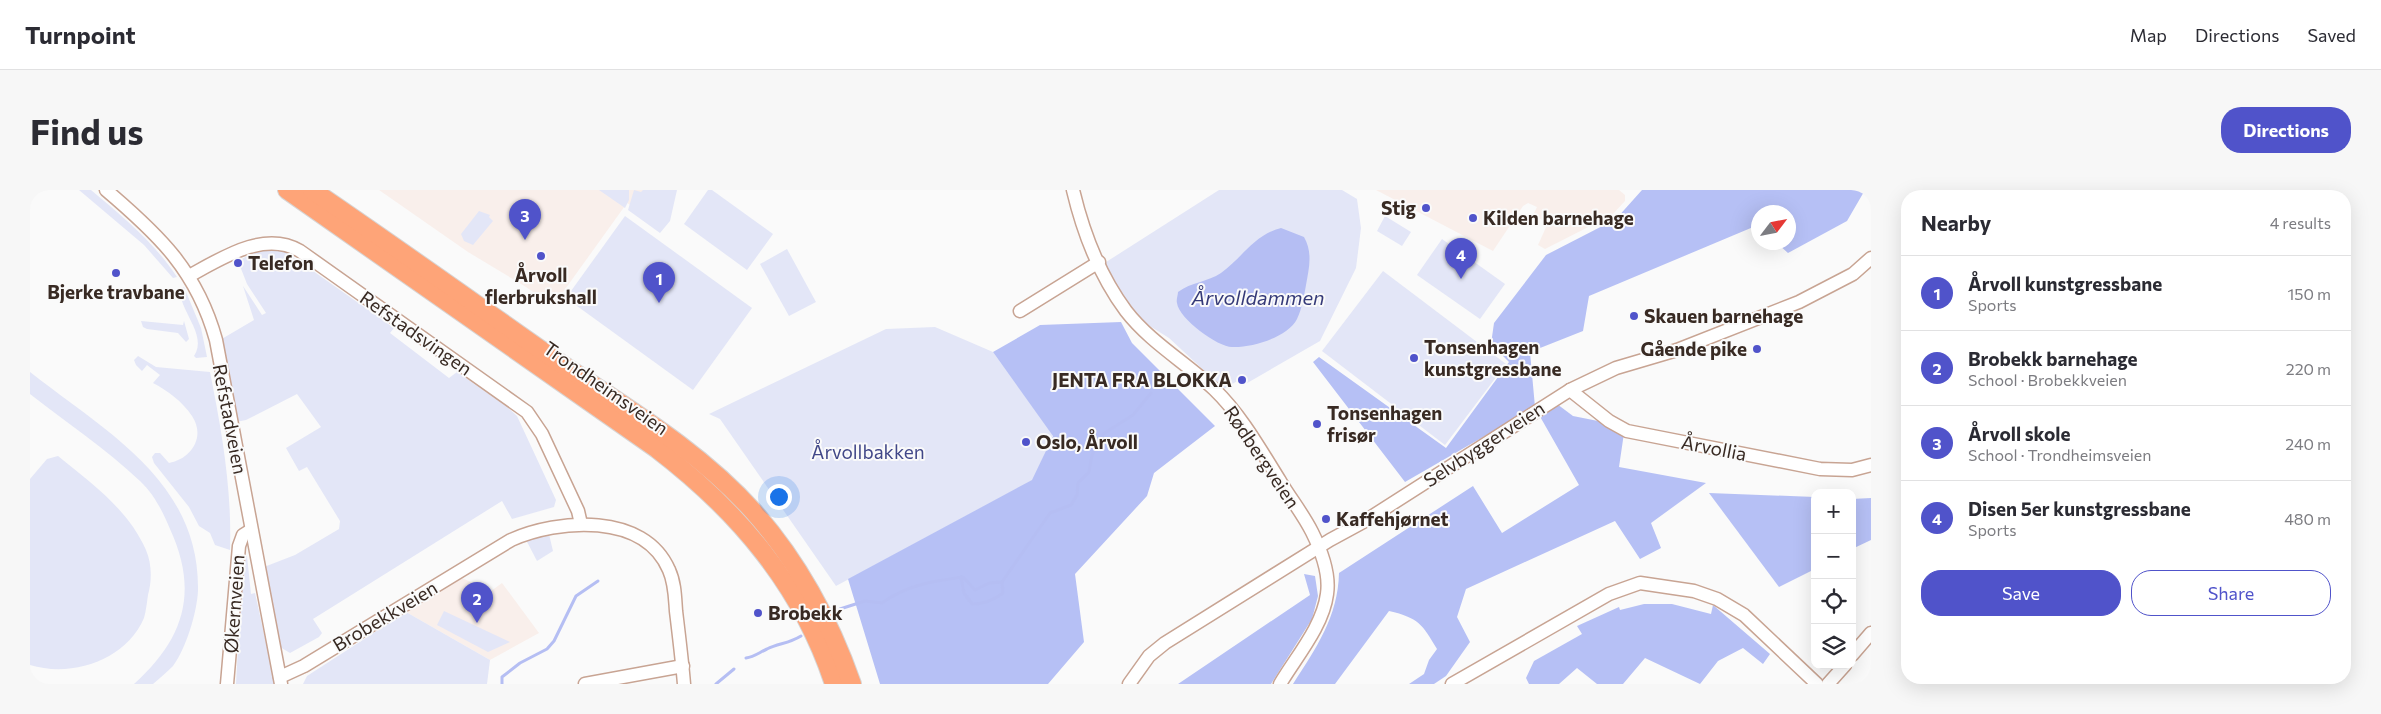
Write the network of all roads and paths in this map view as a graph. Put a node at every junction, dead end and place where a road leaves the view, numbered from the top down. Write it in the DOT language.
graph roads {
  1 [pos="106,190"];
  2 [pos="274,190"];
  3 [pos="287,190"];
  4 [pos="1073,190"];
  5 [pos="319,194"];
  6 [pos="327,220"];
  7 [pos="1871,258"];
  8 [pos="1099,262"];
  9 [pos="189,276"];
  10 [pos="1020,311"];
  11 [pos="1570,390"];
  12 [pos="1871,465"];
  13 [pos="581,524"];
  14 [pos="251,530"];
  15 [pos="1318,547"];
  16 [pos="1871,633"];
  17 [pos="1856,650"];
  18 [pos="682,666"];
  19 [pos="1841,669"];
  20 [pos="281,681"];
  21 [pos="227,684"];
  22 [pos="585,684"];
  23 [pos="684,684"];
  24 [pos="834,684"];
  25 [pos="852,684"];
  26 [pos="1129,684"];
  27 [pos="1280,684"];
  28 [pos="1452,684"];
  29 [pos="1817,684"];
  30 [pos="1828,684"];
  1 -- 9 [label="street, Refstadveien"];
  2 -- 6 [label="highway"];
  3 -- 6 [label="highway, Trondheimsveien"];
  4 -- 8 [label="street, Rødbergveien"];
  5 -- 25 [label="highway, Trondheimsveien"];
  6 -- 24 [label="highway, Trondheimsveien"];
  7 -- 11 [label="street, Selvbyggerveien"];
  8 -- 10 [label="street"];
  8 -- 15 [label="street, Rødbergveien"];
  9 -- 13 [label="street, Refstadsvingen"];
  9 -- 14 [label="street, Refstadveien"];
  11 -- 12 [label="street, Årvollia"];
  11 -- 15 [label="street, Selvbyggerveien"];
  13 -- 18 [label="street, Brobekkveien"];
  13 -- 20 [label="street, Brobekkveien"];
  14 -- 20 [label="street, Refstadveien"];
  14 -- 21 [label="street, Økernveien"];
  15 -- 26 [label="street, Selvbyggerveien"];
  15 -- 27 [label="street, Rødbergveien"];
  16 -- 17 [label="street"];
  18 -- 22 [label="street"];
  18 -- 23 [label="street, Brobekkveien"];
  19 -- 30 [label="street"];
  28 -- 29 [label="street"];
}
